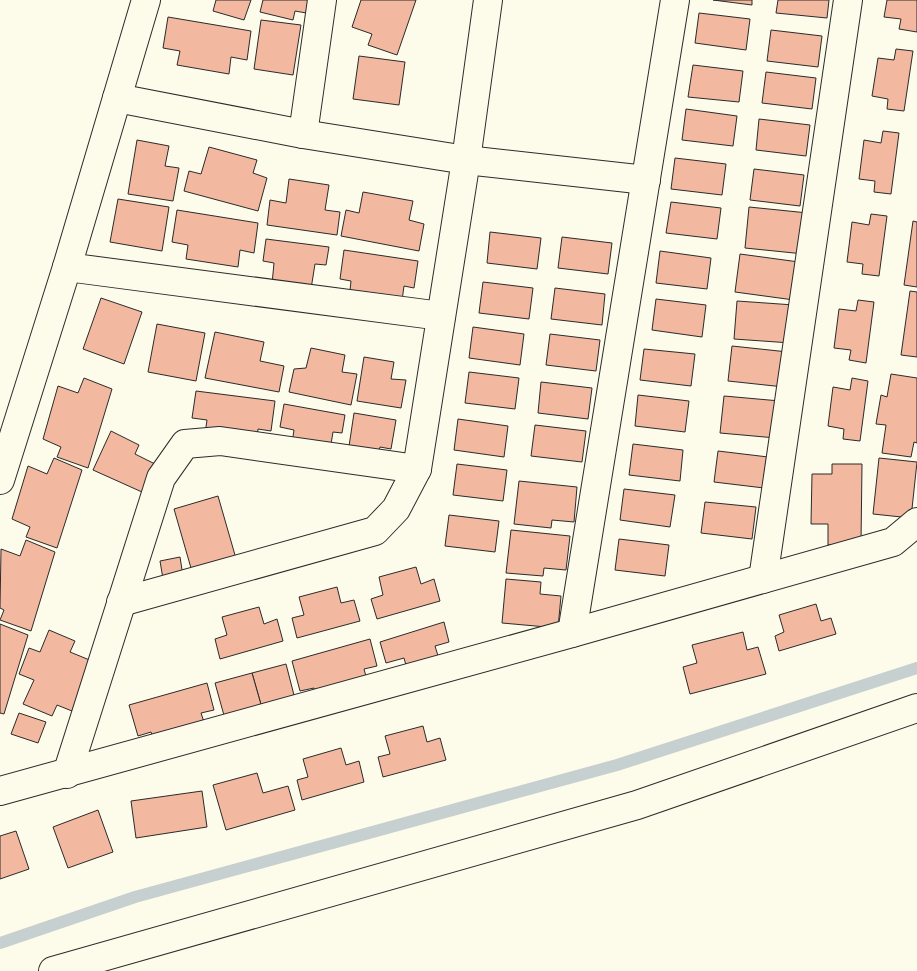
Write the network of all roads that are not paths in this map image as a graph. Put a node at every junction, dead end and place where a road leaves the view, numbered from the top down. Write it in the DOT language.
graph roads {
  1 [pos="146,0"];
  2 [pos="322,0"];
  3 [pos="488,0"];
  4 [pos="675,0"];
  5 [pos="848,0"];
  6 [pos="117,98"];
  7 [pos="303,134"];
  8 [pos="466,160"];
  9 [pos="646,180"];
  10 [pos="67,266"];
  11 [pos="441,316"];
  12 [pos="417,469"];
  13 [pos="0,480"];
  14 [pos="917,522"];
  15 [pos="763,579"];
  16 [pos="121,602"];
  17 [pos="572,633"];
  18 [pos="917,708"];
  19 [pos="66,774"];
  20 [pos="0,791"];
  21 [pos="53,971"];
  1 -- 6 [label="street"];
  2 -- 7 [label="street"];
  3 -- 8 [label="street"];
  4 -- 9 [label="street"];
  5 -- 15 [label="street"];
  6 -- 7 [label="street"];
  6 -- 10 [label="street"];
  7 -- 8 [label="street"];
  8 -- 9 [label="street"];
  8 -- 11 [label="street"];
  9 -- 17 [label="street"];
  10 -- 11 [label="street"];
  10 -- 13 [label="street"];
  11 -- 12 [label="street"];
  12 -- 16 [label="street"];
  12 -- 16 [label="street"];
  14 -- 15 [label="street"];
  15 -- 17 [label="street"];
  16 -- 19 [label="street"];
  17 -- 19 [label="street"];
  18 -- 21 [label="street"];
  19 -- 20 [label="street"];
}
